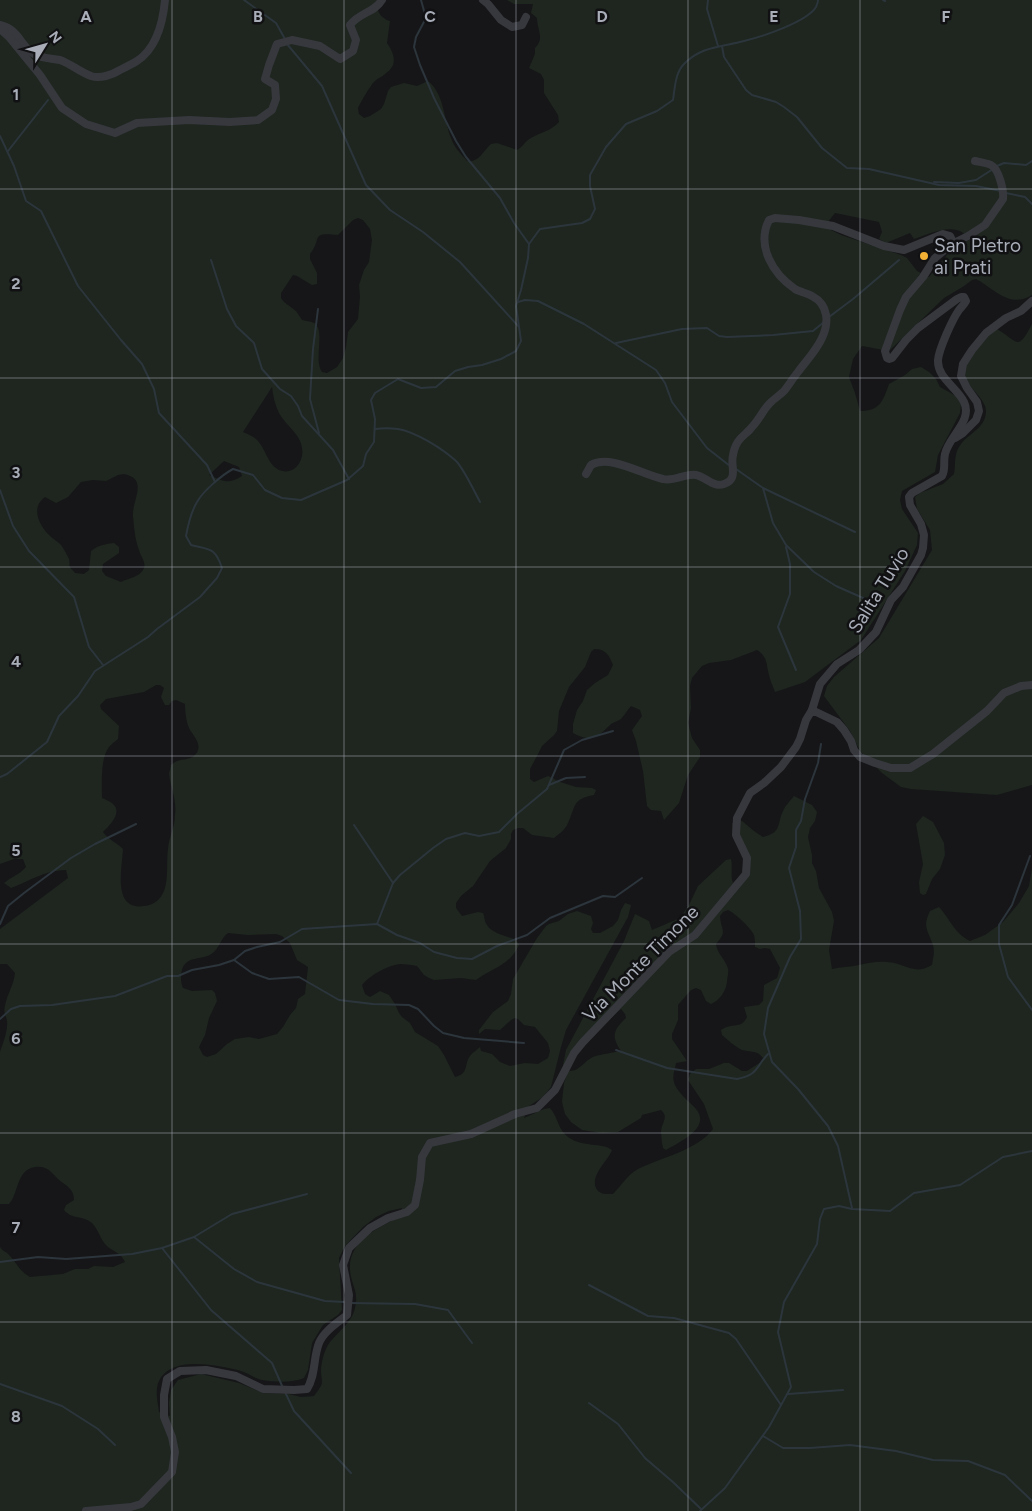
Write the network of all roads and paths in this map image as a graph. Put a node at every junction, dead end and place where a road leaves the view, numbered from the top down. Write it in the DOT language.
graph roads {
  1 [pos="165,0"];
  2 [pos="382,0"];
  3 [pos="483,0"];
  4 [pos="526,17"];
  5 [pos="0,27"];
  6 [pos="975,161"];
  7 [pos="952,244"];
  8 [pos="1032,301"];
  9 [pos="951,441"];
  10 [pos="586,474"];
  11 [pos="1032,685"];
  12 [pos="812,710"];
  13 [pos="86,1511"];
  1 -- 5 [label="street"];
  2 -- 5 [label="street"];
  3 -- 4 [label="street"];
  6 -- 7 [label="street"];
  7 -- 9 [label="street"];
  7 -- 10 [label="street"];
  8 -- 9 [label="street"];
  9 -- 12 [label="street, Salita Tuvio"];
  11 -- 12 [label="street"];
  12 -- 13 [label="street, Via Monte Timone"];
}
